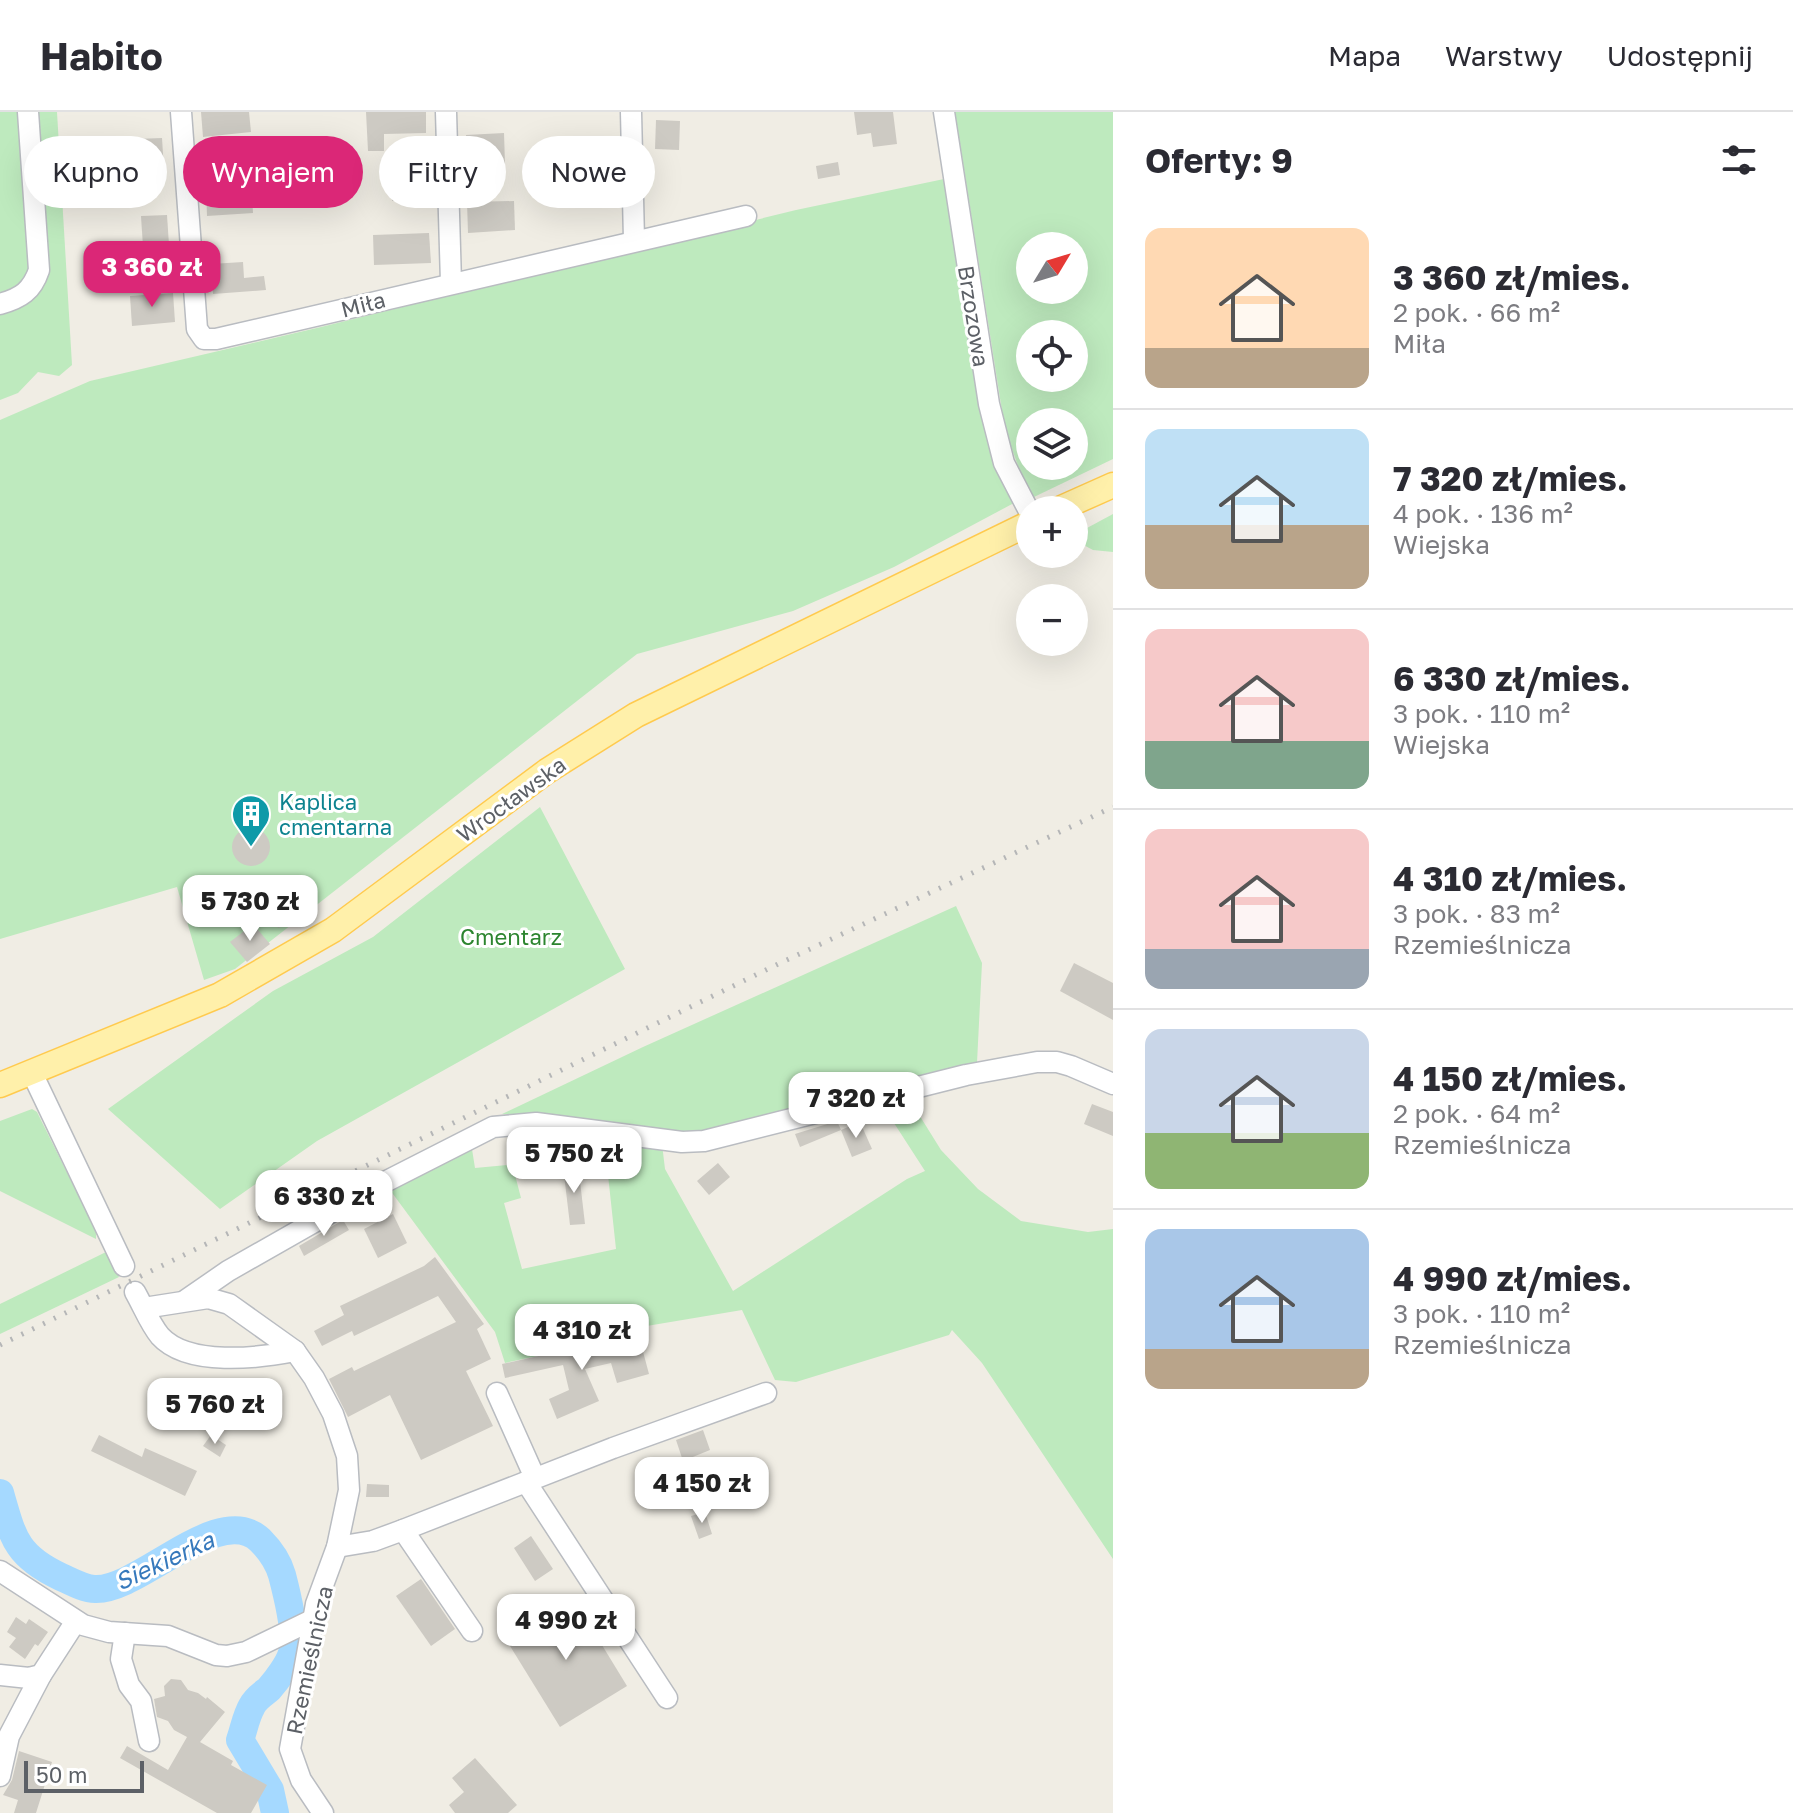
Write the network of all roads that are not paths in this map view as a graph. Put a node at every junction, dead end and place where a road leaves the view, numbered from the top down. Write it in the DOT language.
graph roads {
  1 [pos="28,112"];
  2 [pos="181,112"];
  3 [pos="446,112"];
  4 [pos="631,112"];
  5 [pos="944,112"];
  6 [pos="746,216"];
  7 [pos="634,240"];
  8 [pos="451,283"];
  9 [pos="0,304"];
  10 [pos="1113,485"];
  11 [pos="1021,496"];
  12 [pos="1088,496"];
  13 [pos="1016,530"];
  14 [pos="32,1073"];
  15 [pos="1113,1084"];
  16 [pos="0,1085"];
  17 [pos="124,1266"];
  18 [pos="186,1300"];
  19 [pos="295,1351"];
  20 [pos="497,1393"];
  21 [pos="766,1393"];
  22 [pos="531,1480"];
  23 [pos="403,1530"];
  24 [pos="337,1547"];
  25 [pos="0,1571"];
  26 [pos="76,1621"];
  27 [pos="306,1622"];
  28 [pos="472,1631"];
  29 [pos="125,1633"];
  30 [pos="0,1675"];
  31 [pos="41,1675"];
  32 [pos="667,1698"];
  33 [pos="149,1741"];
  34 [pos="0,1776"];
  35 [pos="323,1813"];
  1 -- 9 [label="street"];
  2 -- 8 [label="street, Miła"];
  3 -- 8 [label="street"];
  4 -- 7 [label="street"];
  5 -- 11 [label="street, Brzozowa"];
  6 -- 7 [label="street, Miła"];
  7 -- 8 [label="street, Miła"];
  10 -- 12 [label="main road"];
  13 -- 14 [label="main road, Wrocławska"];
  14 -- 16 [label="main road, Wrocławska"];
  14 -- 17 [label="street"];
  15 -- 18 [label="street"];
  18 -- 19 [label="street, Rzemieślnicza"];
  18 -- 19 [label="street, Rzemieślnicza"];
  19 -- 24 [label="street, Rzemieślnicza"];
  20 -- 22 [label="street"];
  21 -- 22 [label="street"];
  22 -- 23 [label="street"];
  22 -- 32 [label="street"];
  23 -- 24 [label="street"];
  23 -- 28 [label="street"];
  24 -- 27 [label="street, Rzemieślnicza"];
  25 -- 26 [label="street"];
  26 -- 29 [label="street"];
  26 -- 31 [label="street"];
  27 -- 29 [label="street"];
  27 -- 35 [label="street, Rzemieślnicza"];
  29 -- 33 [label="street"];
  30 -- 31 [label="street"];
  31 -- 34 [label="street"];
}
